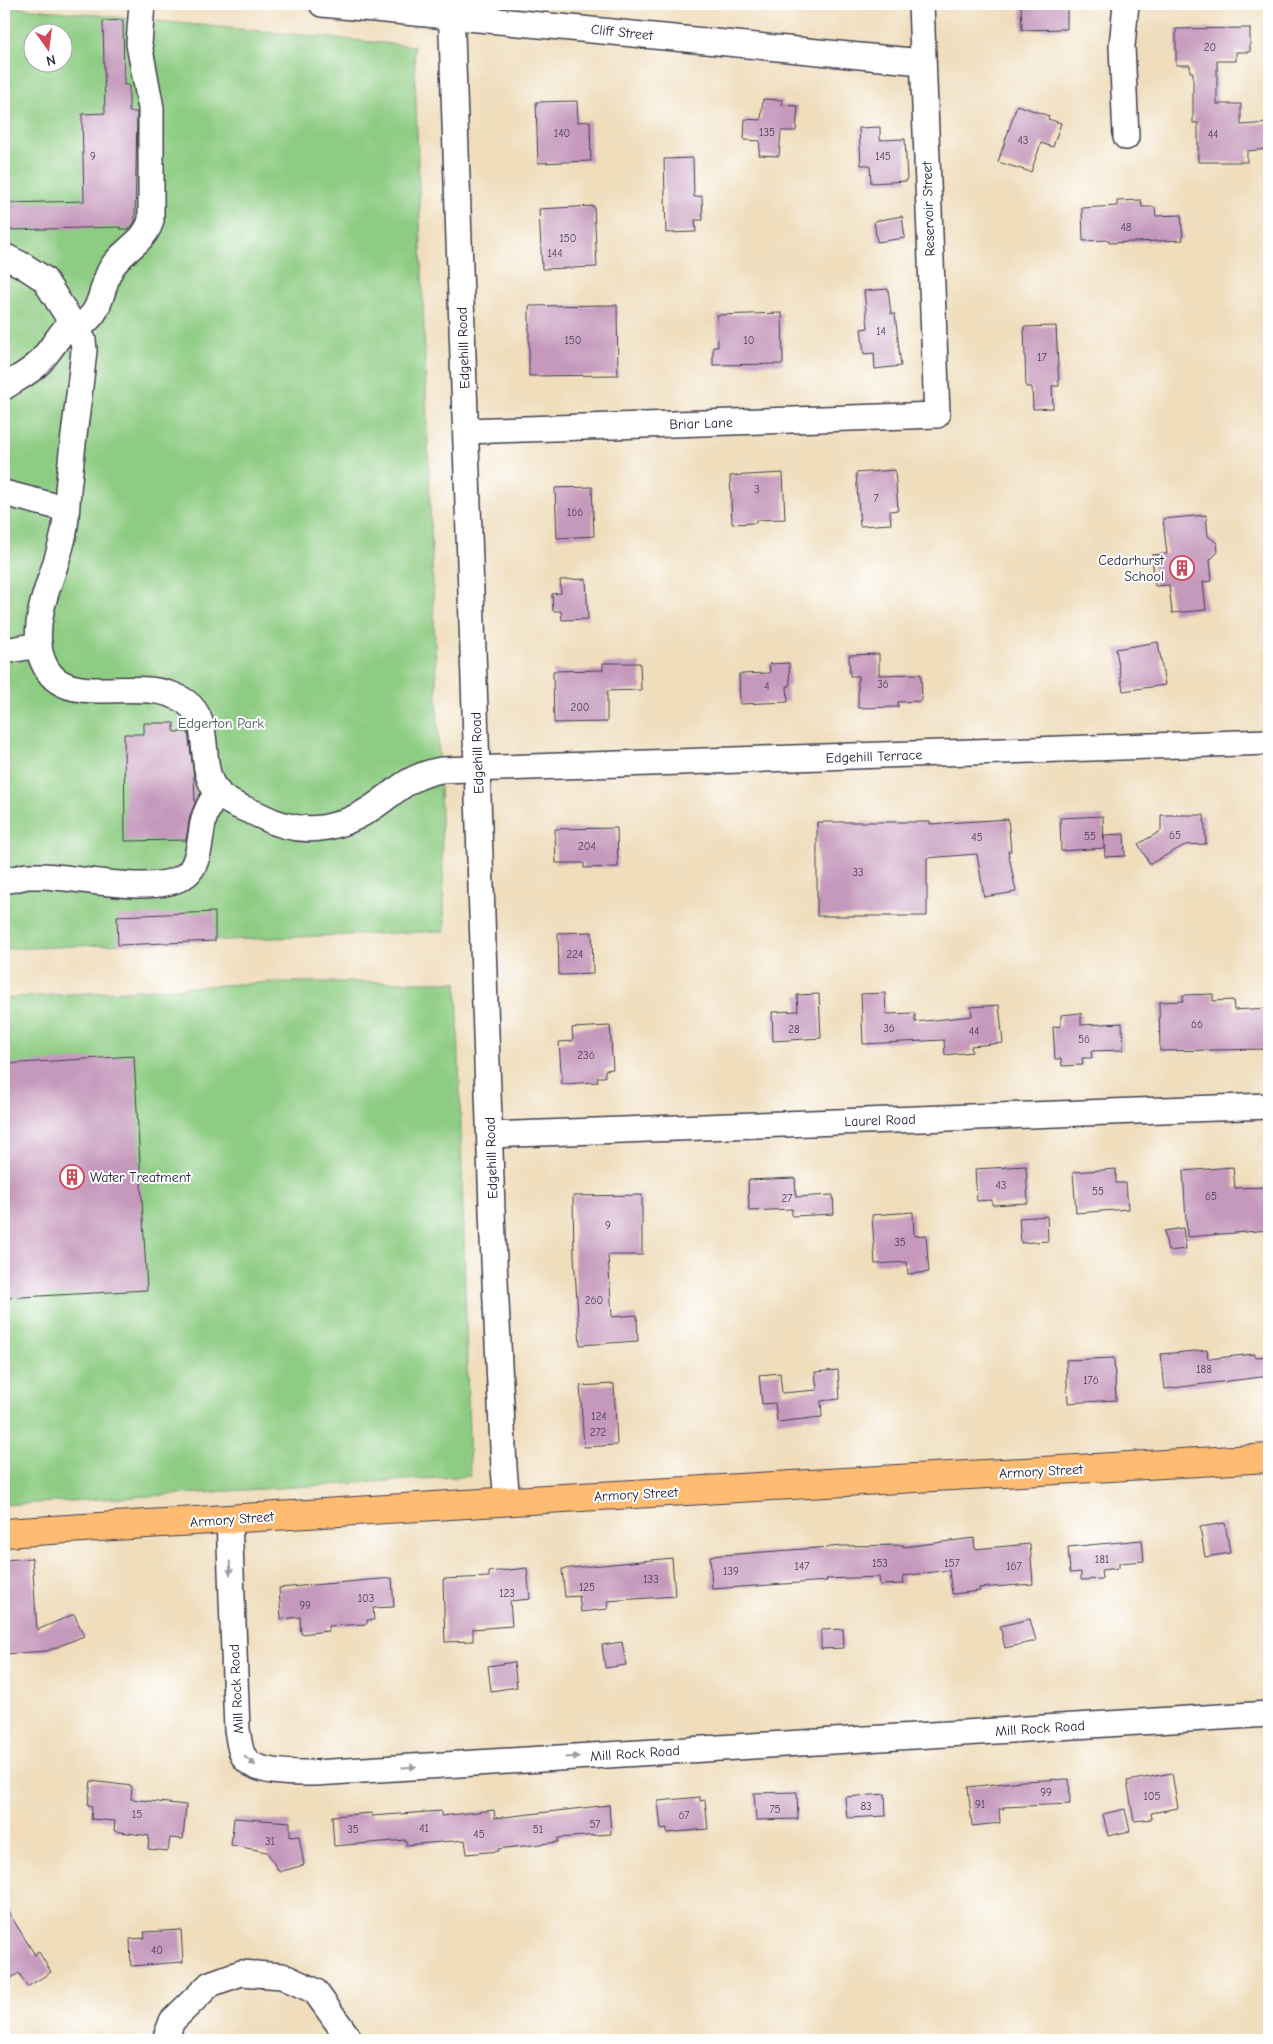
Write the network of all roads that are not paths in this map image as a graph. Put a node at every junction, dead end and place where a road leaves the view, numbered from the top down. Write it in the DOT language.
graph roads {
  1 [pos="142,4"];
  2 [pos="322,4"];
  3 [pos="921,4"];
  4 [pos="1126,4"];
  5 [pos="451,10"];
  6 [pos="922,62"];
  7 [pos="1126,137"];
  8 [pos="4,256"];
  9 [pos="74,327"];
  10 [pos="4,388"];
  11 [pos="937,415"];
  12 [pos="466,431"];
  13 [pos="4,493"];
  14 [pos="66,509"];
  15 [pos="39,646"];
  16 [pos="4,651"];
  17 [pos="1269,742"];
  18 [pos="478,770"];
  19 [pos="218,792"];
  20 [pos="4,881"];
  21 [pos="1269,1106"];
  22 [pos="490,1135"];
  23 [pos="1269,1458"];
  24 [pos="507,1502"];
  25 [pos="229,1519"];
  26 [pos="4,1533"];
  27 [pos="1269,1714"];
  28 [pos="165,2040"];
  29 [pos="350,2040"];
  1 -- 9 [label="street"];
  2 -- 5 [label="street, Cliff Street"];
  3 -- 6 [label="street, Reservoir Street"];
  4 -- 7 [label="street"];
  5 -- 6 [label="street, Cliff Street"];
  5 -- 12 [label="street, Edgehill Road"];
  6 -- 11 [label="street, Reservoir Street"];
  8 -- 9 [label="street"];
  9 -- 10 [label="street"];
  9 -- 14 [label="street"];
  11 -- 12 [label="street, Briar Lane"];
  12 -- 18 [label="street, Edgehill Road"];
  13 -- 14 [label="street"];
  14 -- 15 [label="street"];
  15 -- 16 [label="street"];
  15 -- 19 [label="street"];
  17 -- 18 [label="street, Edgehill Terrace"];
  18 -- 19 [label="street, Edgehill Terrace"];
  18 -- 22 [label="street, Edgehill Road"];
  19 -- 20 [label="street"];
  21 -- 22 [label="street, Laurel Road"];
  22 -- 24 [label="street, Edgehill Road"];
  23 -- 24 [label="main road, Armory Street"];
  24 -- 25 [label="main road, Armory Street"];
  25 -- 26 [label="main road, Armory Street"];
  25 -- 27 [label="street, Mill Rock Road, one-way"];
  28 -- 29 [label="street"];
}
